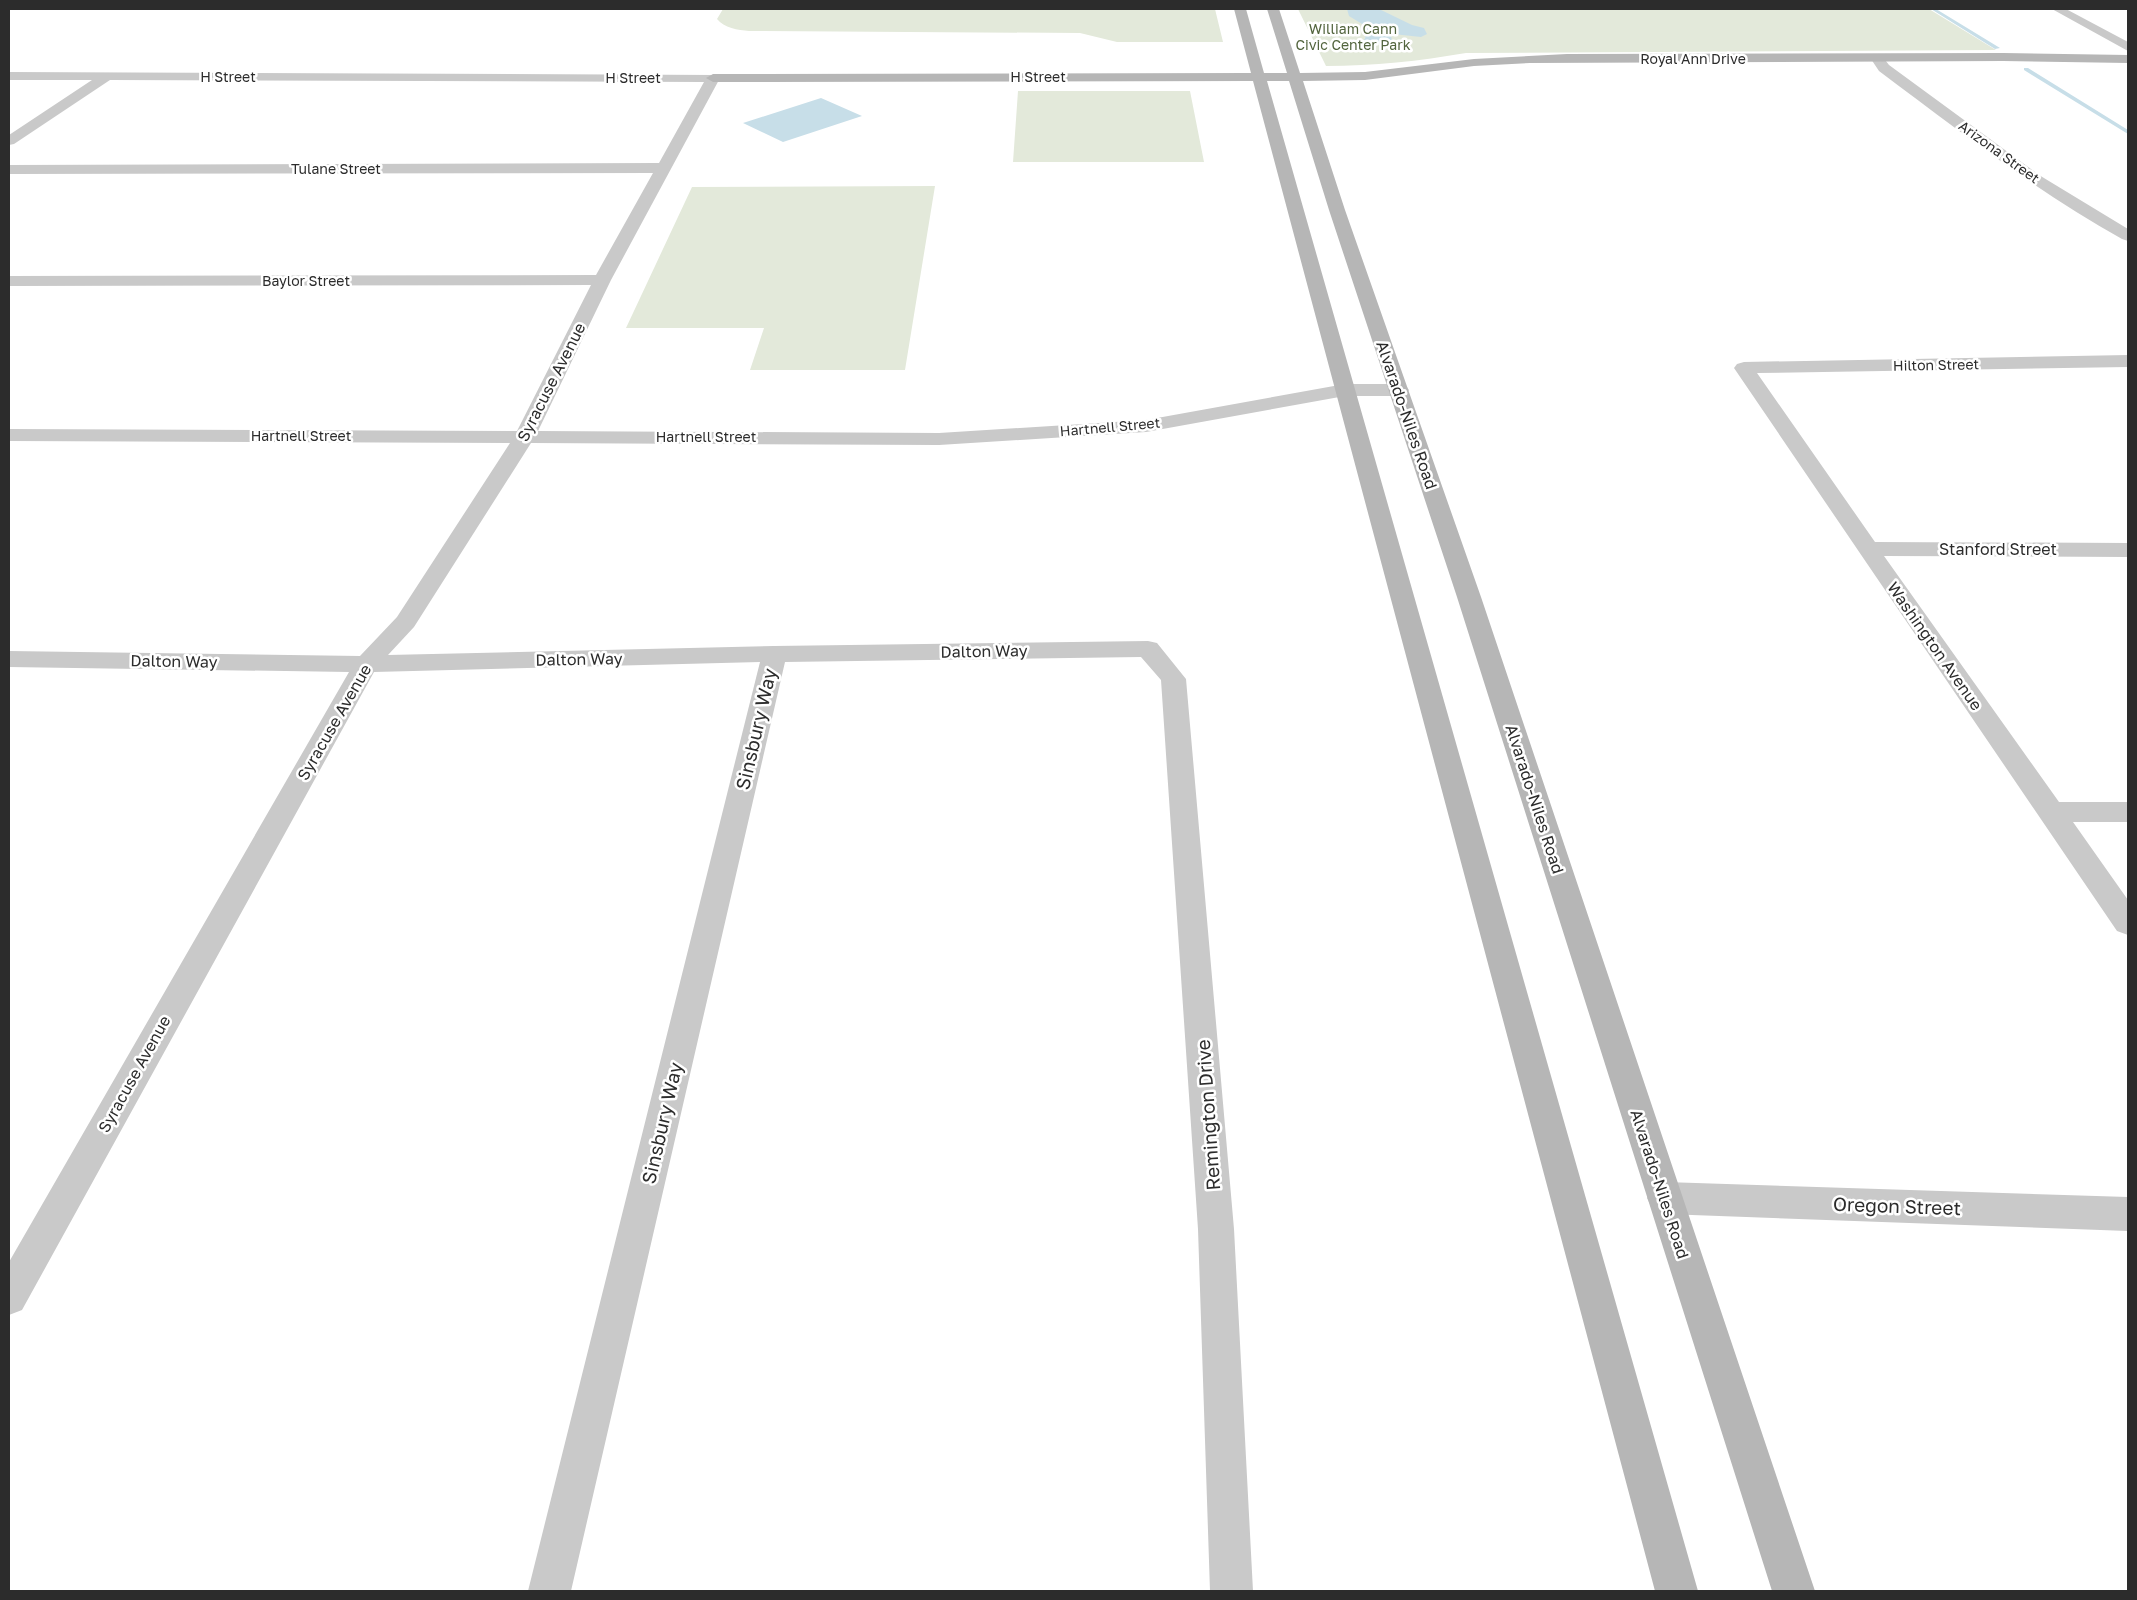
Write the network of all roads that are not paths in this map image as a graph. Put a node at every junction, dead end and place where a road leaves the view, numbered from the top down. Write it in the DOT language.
graph roads {
  1 [pos="1240,9"];
  2 [pos="1273,9"];
  3 [pos="2058,9"];
  4 [pos="2128,47"];
  5 [pos="1877,59"];
  6 [pos="2128,60"];
  7 [pos="9,76"];
  8 [pos="107,76"];
  9 [pos="713,78"];
  10 [pos="1258,78"];
  11 [pos="1296,78"];
  12 [pos="9,141"];
  13 [pos="662,168"];
  14 [pos="9,169"];
  15 [pos="2128,236"];
  16 [pos="602,280"];
  17 [pos="9,282"];
  18 [pos="2128,361"];
  19 [pos="1744,368"];
  20 [pos="1345,390"];
  21 [pos="1399,390"];
  22 [pos="9,435"];
  23 [pos="525,436"];
  24 [pos="1868,549"];
  25 [pos="2128,550"];
  26 [pos="1148,649"];
  27 [pos="774,654"];
  28 [pos="9,659"];
  29 [pos="366,664"];
  30 [pos="2051,812"];
  31 [pos="2128,812"];
  32 [pos="2128,923"];
  33 [pos="1665,1198"];
  34 [pos="2128,1214"];
  35 [pos="9,1297"];
  36 [pos="550,1591"];
  37 [pos="1232,1591"];
  38 [pos="1677,1591"];
  39 [pos="1794,1591"];
  1 -- 10 [label="main road"];
  2 -- 11 [label="main road, Alvarado-Niles Road"];
  3 -- 4 [label="street"];
  5 -- 6 [label="main road, Royal Ann Drive"];
  5 -- 11 [label="main road, Royal Ann Drive"];
  5 -- 15 [label="street, Arizona Street"];
  7 -- 8 [label="street, H Street"];
  8 -- 9 [label="street, H Street"];
  8 -- 12 [label="street"];
  9 -- 10 [label="main road, H Street"];
  9 -- 13 [label="street, Syracuse Avenue"];
  10 -- 11 [label="main road, Royal Ann Drive"];
  10 -- 20 [label="main road"];
  11 -- 21 [label="main road, Alvarado-Niles Road"];
  13 -- 14 [label="street, Tulane Street"];
  13 -- 16 [label="street, Syracuse Avenue"];
  16 -- 17 [label="street, Baylor Street"];
  16 -- 23 [label="street, Syracuse Avenue"];
  18 -- 19 [label="street, Hilton Street"];
  19 -- 24 [label="street, Washington Avenue"];
  20 -- 21 [label="street, Hartnell Street"];
  20 -- 23 [label="street, Hartnell Street"];
  20 -- 38 [label="main road"];
  21 -- 33 [label="main road, Alvarado-Niles Road"];
  22 -- 23 [label="street, Hartnell Street"];
  23 -- 29 [label="street, Syracuse Avenue"];
  24 -- 25 [label="street, Stanford Street"];
  24 -- 30 [label="street, Washington Avenue"];
  26 -- 27 [label="street, Dalton Way"];
  26 -- 37 [label="street, Remington Drive"];
  27 -- 29 [label="street, Dalton Way"];
  27 -- 36 [label="street, Sinsbury Way"];
  28 -- 29 [label="street, Dalton Way"];
  29 -- 35 [label="street, Syracuse Avenue"];
  30 -- 31 [label="street"];
  30 -- 32 [label="street, Washington Avenue"];
  33 -- 34 [label="street, Oregon Street"];
  33 -- 39 [label="main road, Alvarado-Niles Road"];
}
